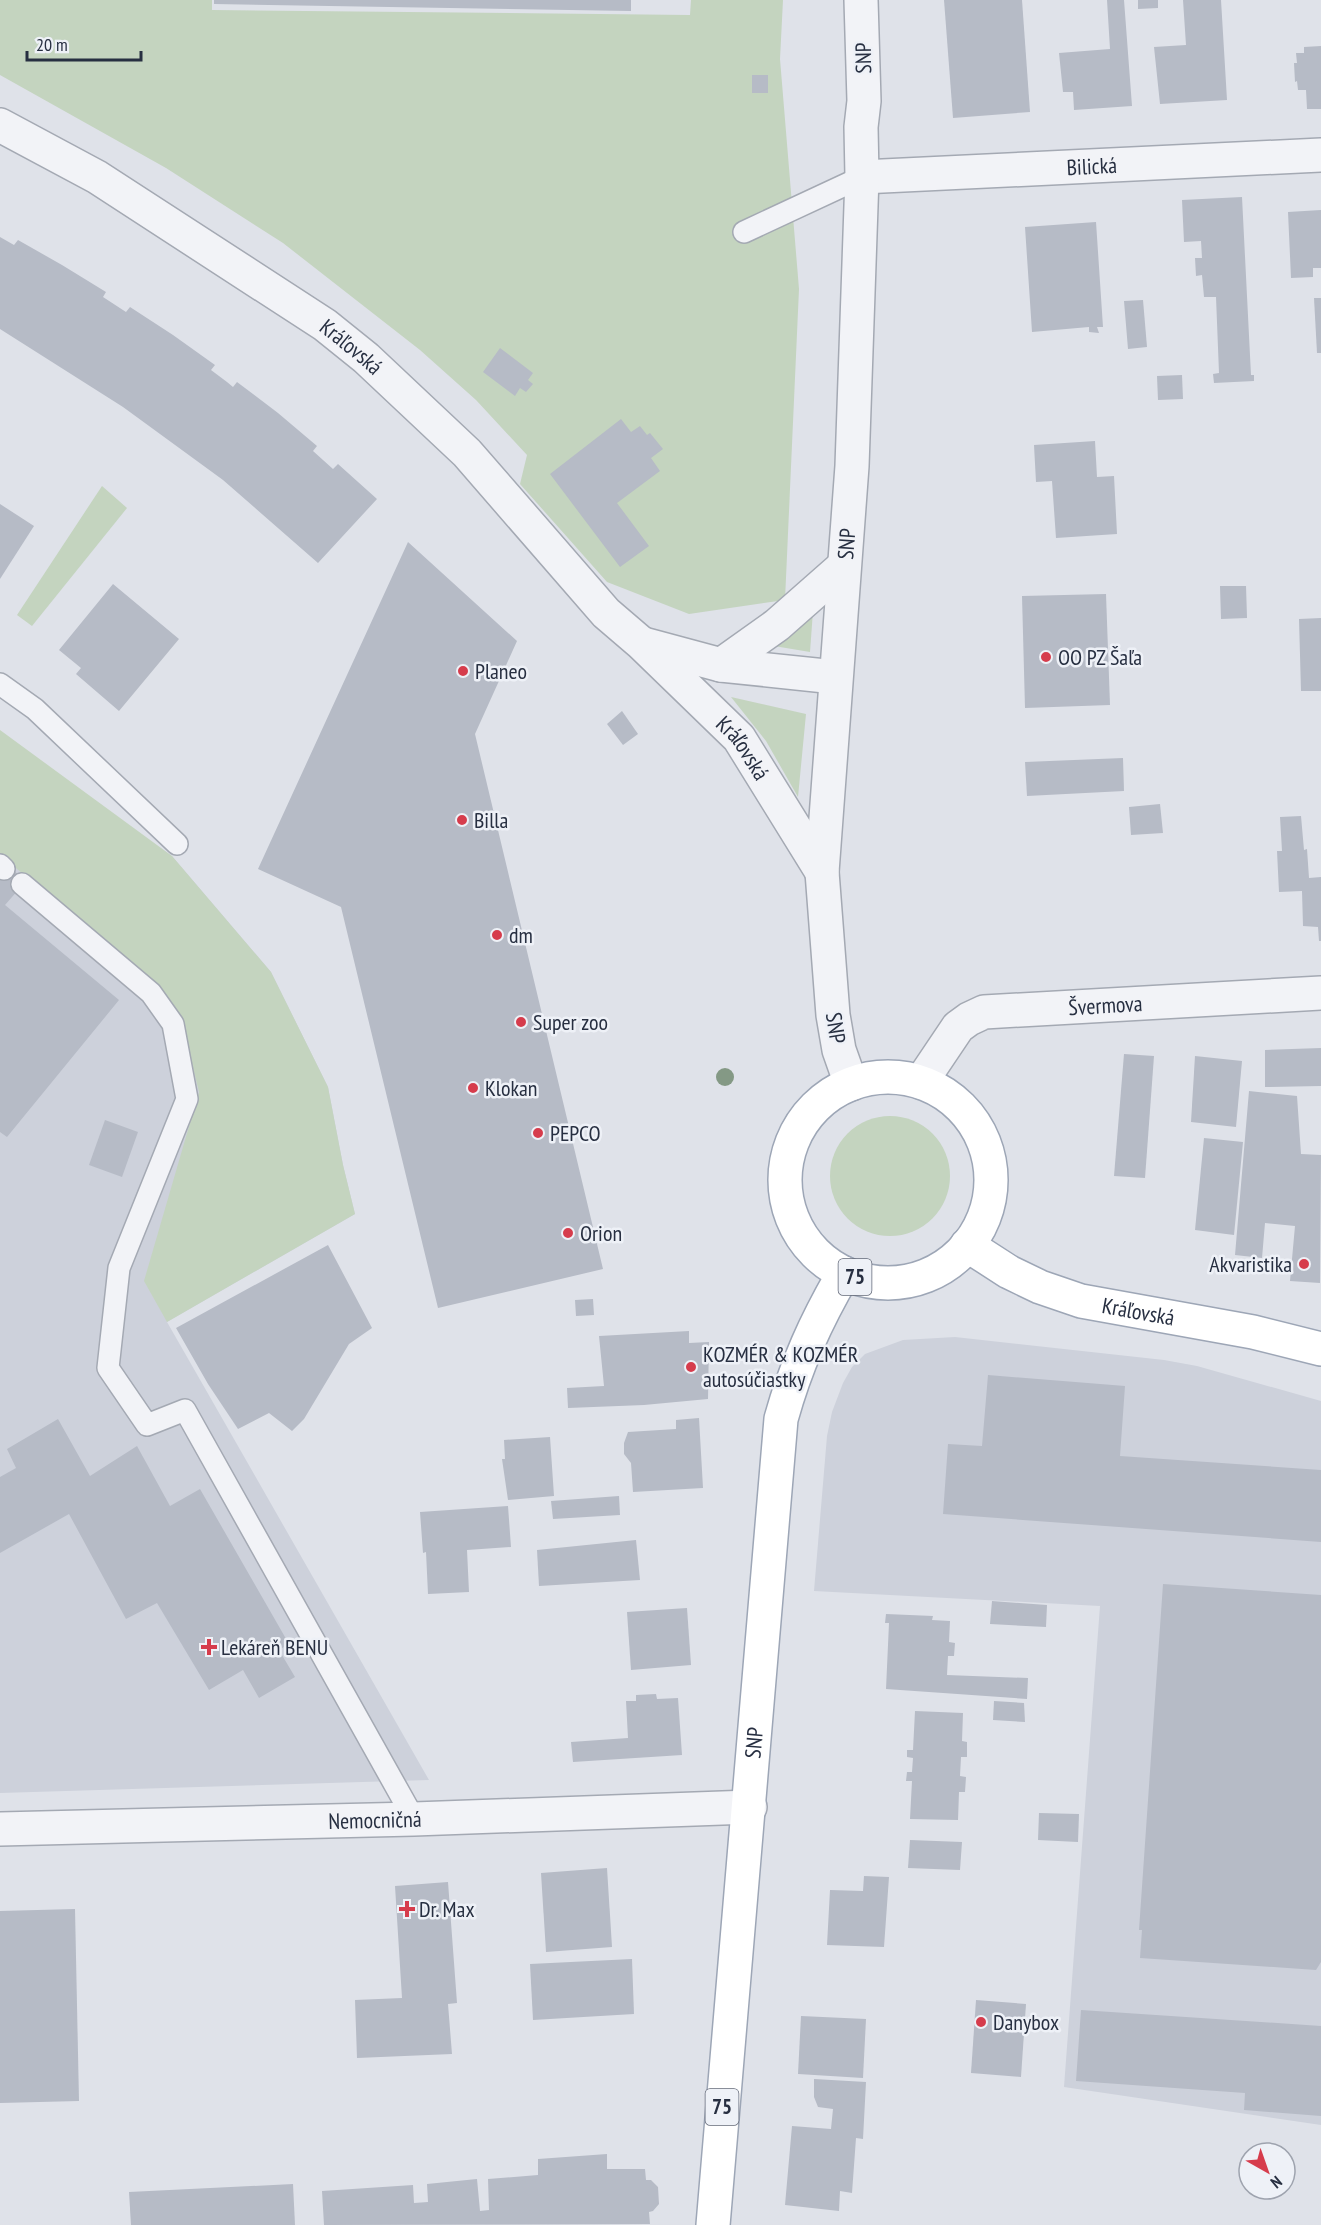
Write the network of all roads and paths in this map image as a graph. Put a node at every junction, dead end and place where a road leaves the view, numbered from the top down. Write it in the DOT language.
graph roads {
  1 [pos="861,0"];
  2 [pos="0,125"];
  3 [pos="1321,155"];
  4 [pos="862,177"];
  5 [pos="744,232"];
  6 [pos="844,566"];
  7 [pos="641,643"];
  8 [pos="721,664"];
  9 [pos="835,677"];
  10 [pos="0,684"];
  11 [pos="177,843"];
  12 [pos="822,872"];
  13 [pos="22,884"];
  14 [pos="1321,993"];
  15 [pos="921,1082"];
  16 [pos="851,1084"];
  17 [pos="967,1245"];
  18 [pos="844,1273"];
  19 [pos="1321,1349"];
  20 [pos="750,1807"];
  21 [pos="414,1819"];
  22 [pos="0,1829"];
  23 [pos="713,2225"];
  1 -- 4 [label="street, SNP"];
  2 -- 7 [label="street, Kráľovská"];
  3 -- 4 [label="street, Bilická"];
  4 -- 5 [label="lane"];
  4 -- 6 [label="street, SNP"];
  6 -- 8 [label="street"];
  6 -- 9 [label="street, SNP"];
  7 -- 8 [label="street, Kráľovská"];
  7 -- 12 [label="street, Kráľovská"];
  8 -- 9 [label="street, Kráľovská"];
  9 -- 12 [label="street, SNP"];
  10 -- 11 [label="lane"];
  12 -- 16 [label="street, SNP"];
  13 -- 21 [label="lane"];
  14 -- 15 [label="street, Švermova"];
  15 -- 16 [label="main road, 75"];
  15 -- 17 [label="main road, 75"];
  16 -- 18 [label="main road, 75"];
  17 -- 18 [label="main road, 75"];
  17 -- 19 [label="main road, Kráľovská"];
  18 -- 20 [label="main road, SNP / 75"];
  20 -- 21 [label="street, Nemocničná"];
  20 -- 23 [label="main road, SNP / 75"];
  21 -- 22 [label="street, Nemocničná"];
}
